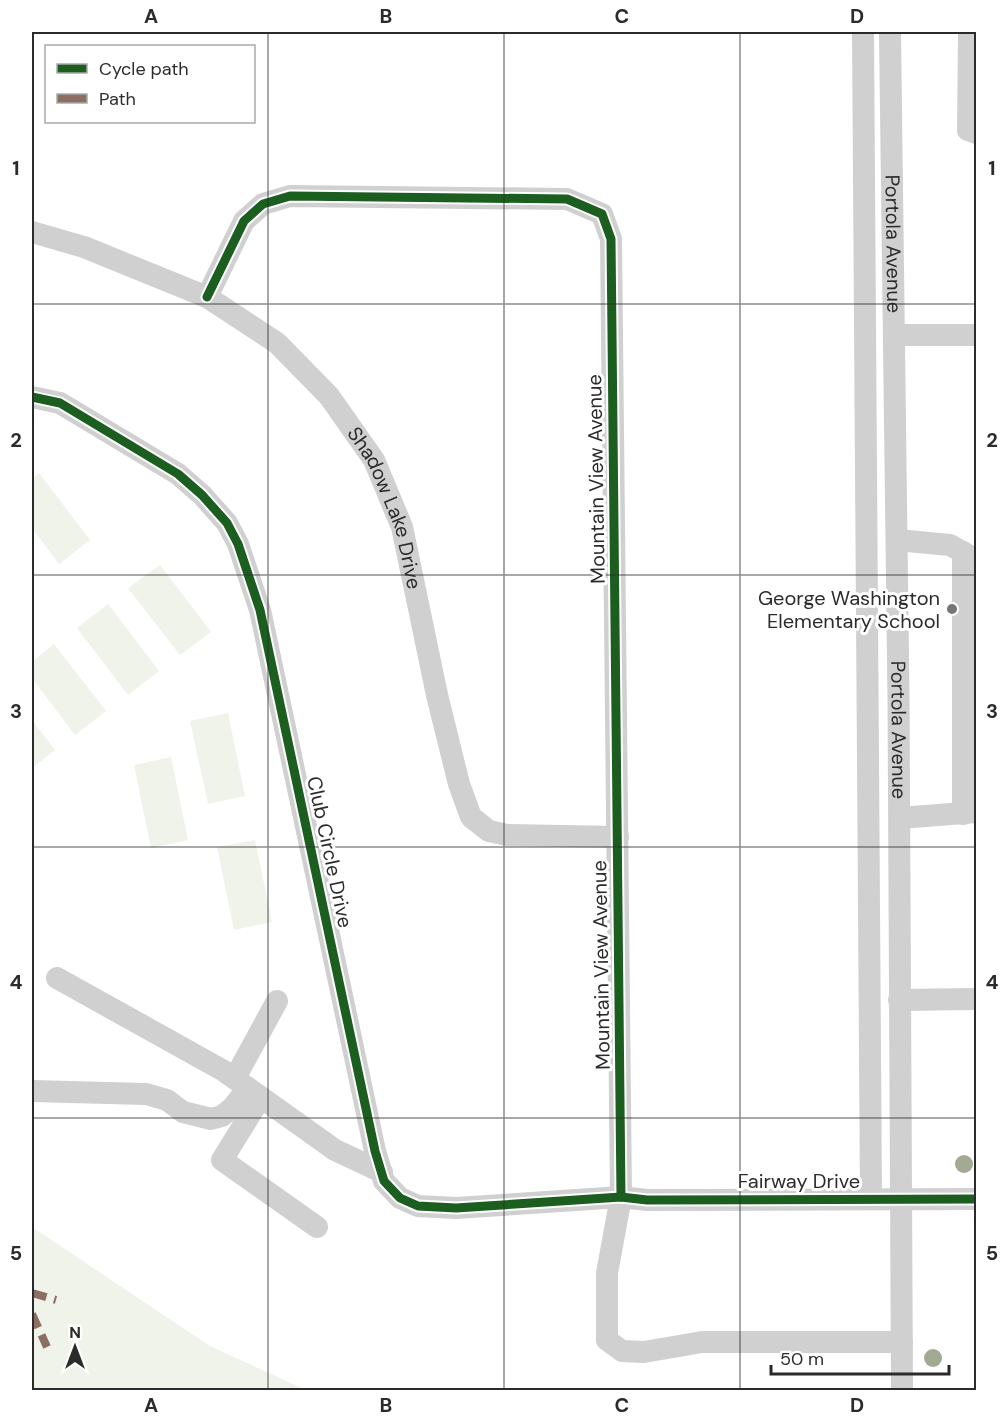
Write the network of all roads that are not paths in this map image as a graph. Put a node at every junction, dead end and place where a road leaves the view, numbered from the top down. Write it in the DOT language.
graph roads {
  1 [pos="863,32"];
  2 [pos="890,32"];
  3 [pos="969,32"];
  4 [pos="976,133"];
  5 [pos="32,232"];
  6 [pos="207,297"];
  7 [pos="896,335"];
  8 [pos="976,335"];
  9 [pos="32,397"];
  10 [pos="897,540"];
  11 [pos="970,556"];
  12 [pos="970,813"];
  13 [pos="900,818"];
  14 [pos="618,837"];
  15 [pos="57,978"];
  16 [pos="976,999"];
  17 [pos="899,1000"];
  18 [pos="277,1001"];
  19 [pos="248,1088"];
  20 [pos="32,1091"];
  21 [pos="382,1172"];
  22 [pos="621,1197"];
  23 [pos="871,1199"];
  24 [pos="976,1199"];
  25 [pos="902,1200"];
  26 [pos="317,1227"];
  27 [pos="902,1342"];
  28 [pos="902,1390"];
  1 -- 23 [label="street, Portola Avenue"];
  2 -- 7 [label="street, Portola Avenue"];
  3 -- 4 [label="street"];
  5 -- 6 [label="street, Shadow Lake Drive"];
  6 -- 14 [label="street, Shadow Lake Drive"];
  6 -- 14 [label="street, Mountain View Avenue"];
  7 -- 8 [label="street"];
  7 -- 10 [label="street, Portola Avenue"];
  9 -- 21 [label="street, Club Circle Drive"];
  10 -- 11 [label="street"];
  10 -- 13 [label="street, Portola Avenue"];
  11 -- 12 [label="street"];
  12 -- 13 [label="street"];
  13 -- 17 [label="street, Portola Avenue"];
  14 -- 22 [label="street, Mountain View Avenue"];
  15 -- 19 [label="street"];
  16 -- 17 [label="street"];
  17 -- 25 [label="street, Portola Avenue"];
  18 -- 19 [label="street"];
  19 -- 20 [label="street"];
  19 -- 21 [label="street"];
  19 -- 26 [label="street"];
  21 -- 22 [label="street, Club Circle Drive"];
  22 -- 23 [label="street, Fairway Drive"];
  22 -- 27 [label="street, Mountain View Avenue"];
  23 -- 25 [label="street, Fairway Drive"];
  24 -- 25 [label="street, Fairway Drive"];
  25 -- 27 [label="street, Portola Avenue"];
  27 -- 28 [label="street, Portola Avenue"];
}
